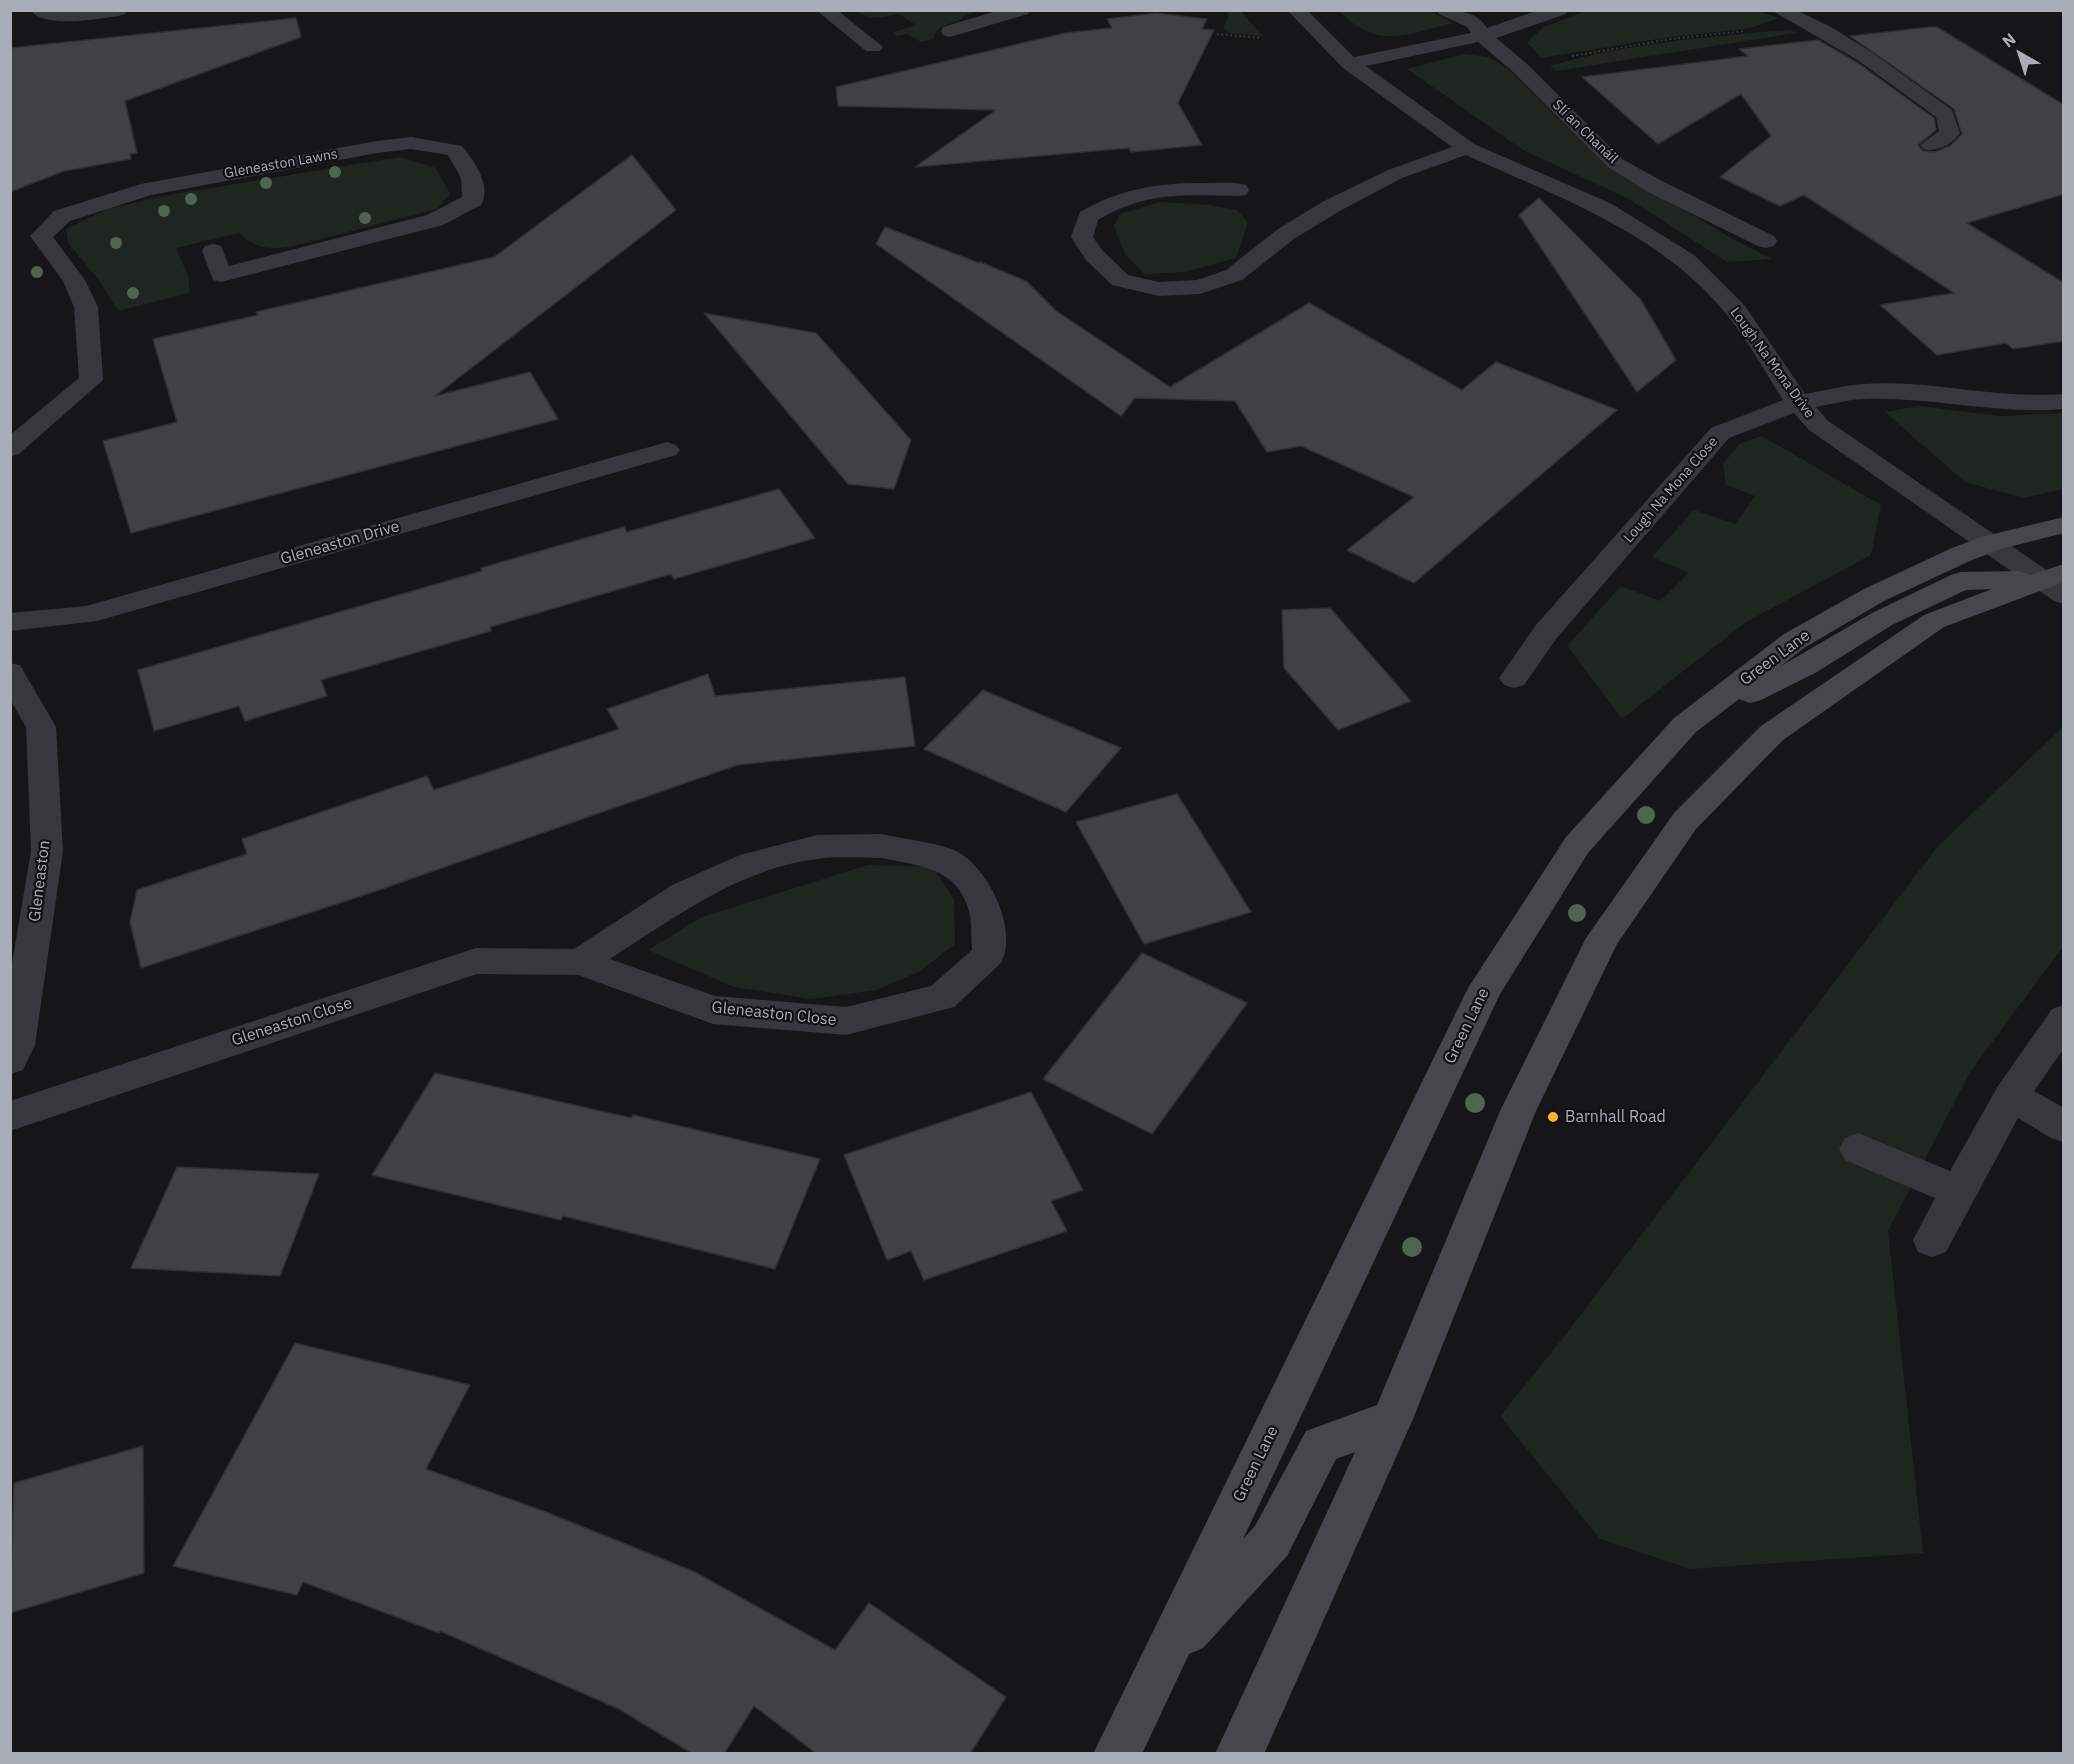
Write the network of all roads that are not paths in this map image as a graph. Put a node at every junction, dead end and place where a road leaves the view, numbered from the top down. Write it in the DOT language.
graph roads {
  1 [pos="39,10"];
  2 [pos="118,10"];
  3 [pos="825,10"];
  4 [pos="1021,10"];
  5 [pos="1296,10"];
  6 [pos="1446,10"];
  7 [pos="1559,10"];
  8 [pos="1780,10"];
  9 [pos="950,31"];
  10 [pos="1482,36"];
  11 [pos="873,47"];
  12 [pos="1350,64"];
  13 [pos="1929,146"];
  14 [pos="1467,148"];
  15 [pos="1238,190"];
  16 [pos="1766,241"];
  17 [pos="213,251"];
  18 [pos="2064,401"];
  19 [pos="1798,403"];
  20 [pos="10,449"];
  21 [pos="667,450"];
  22 [pos="2064,525"];
  23 [pos="1991,543"];
  24 [pos="2064,544"];
  25 [pos="2056,582"];
  26 [pos="10,622"];
  27 [pos="10,672"];
  28 [pos="1514,678"];
  29 [pos="1685,725"];
  30 [pos="580,962"];
  31 [pos="2064,1019"];
  32 [pos="10,1060"];
  33 [pos="2011,1096"];
  34 [pos="10,1116"];
  35 [pos="2064,1127"];
  36 [pos="1858,1149"];
  37 [pos="1958,1191"];
  38 [pos="1932,1240"];
  39 [pos="1392,1419"];
  40 [pos="1163,1658"];
  41 [pos="1118,1754"];
  42 [pos="1239,1754"];
  1 -- 2 [label="street"];
  3 -- 11 [label="street"];
  4 -- 9 [label="street"];
  5 -- 12 [label="street, Lough Na Mona Drive"];
  6 -- 10 [label="street, Slí an Chanáil"];
  7 -- 10 [label="street"];
  8 -- 13 [label="street"];
  10 -- 12 [label="street"];
  10 -- 16 [label="street, Slí an Chanáil"];
  12 -- 14 [label="street, Lough Na Mona Drive"];
  14 -- 15 [label="street"];
  14 -- 19 [label="street, Lough Na Mona Drive"];
  17 -- 20 [label="street, Gleneaston Lawns"];
  18 -- 19 [label="street, Lough Na Mona Close"];
  19 -- 23 [label="street, Lough Na Mona Drive"];
  19 -- 28 [label="street, Lough Na Mona Close"];
  21 -- 26 [label="street, Gleneaston Drive"];
  22 -- 23 [label="street, Green Lane"];
  23 -- 24 [label="street"];
  23 -- 25 [label="street, Lough Na Mona Drive"];
  23 -- 29 [label="street, Green Lane"];
  25 -- 29 [label="street"];
  25 -- 39 [label="street"];
  27 -- 32 [label="street, Gleneaston"];
  29 -- 40 [label="street, Green Lane"];
  30 -- 30 [label="street, Gleneaston Close"];
  30 -- 34 [label="street, Gleneaston Close"];
  31 -- 33 [label="street"];
  33 -- 35 [label="street"];
  33 -- 37 [label="street"];
  36 -- 37 [label="street"];
  37 -- 38 [label="street"];
  39 -- 40 [label="street"];
  39 -- 42 [label="street"];
  40 -- 41 [label="street, Green Lane"];
}
